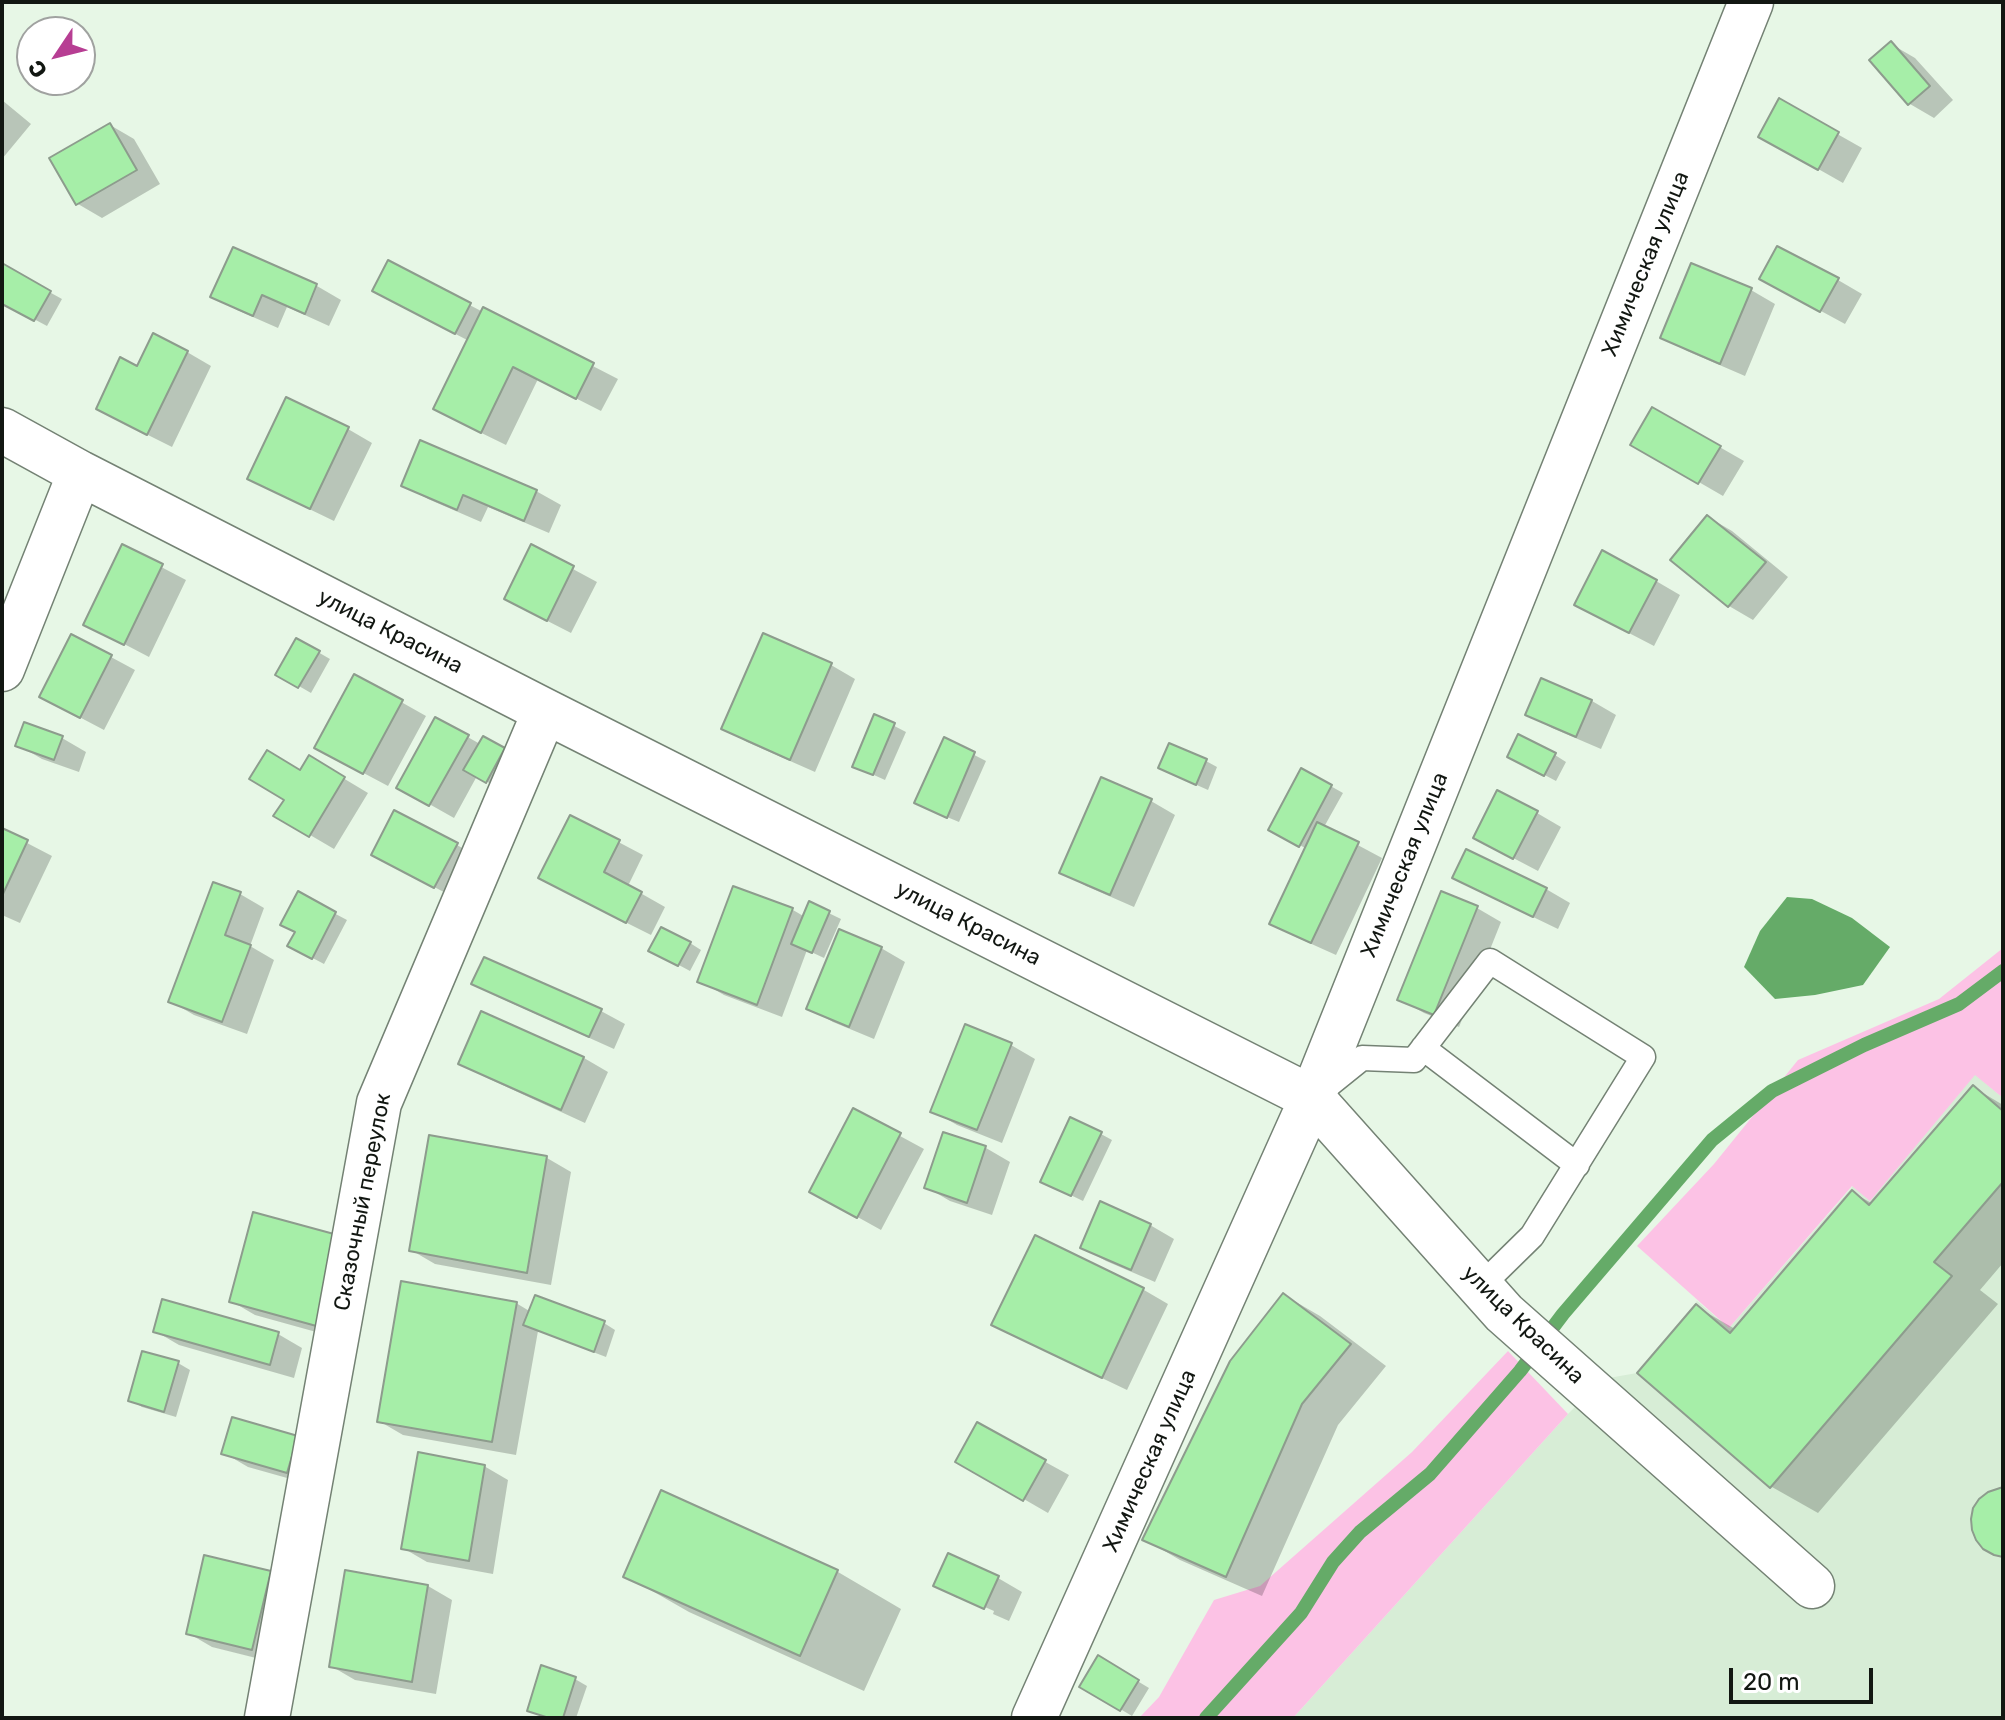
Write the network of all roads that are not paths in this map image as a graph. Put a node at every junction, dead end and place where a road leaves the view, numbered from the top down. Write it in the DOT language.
graph roads {
  1 [pos="1751,2"];
  2 [pos="2,430"];
  3 [pos="80,473"];
  4 [pos="2,669"];
  5 [pos="545,711"];
  6 [pos="1423,1048"];
  7 [pos="1312,1098"];
  8 [pos="1577,1165"];
  9 [pos="1492,1300"];
  10 [pos="1812,1586"];
  11 [pos="267,1718"];
  12 [pos="1034,1718"];
  1 -- 7 [label="street, Химическая улица"];
  2 -- 3 [label="street, улица Красина"];
  3 -- 4 [label="street"];
  3 -- 5 [label="street, улица Красина"];
  5 -- 7 [label="street, улица Красина"];
  5 -- 11 [label="street, Сказочный переулок"];
  6 -- 7 [label="lane"];
  6 -- 8 [label="lane"];
  6 -- 8 [label="lane"];
  7 -- 9 [label="street, улица Красина"];
  7 -- 12 [label="street, Химическая улица"];
  8 -- 9 [label="lane"];
  9 -- 10 [label="street, улица Красина"];
}
